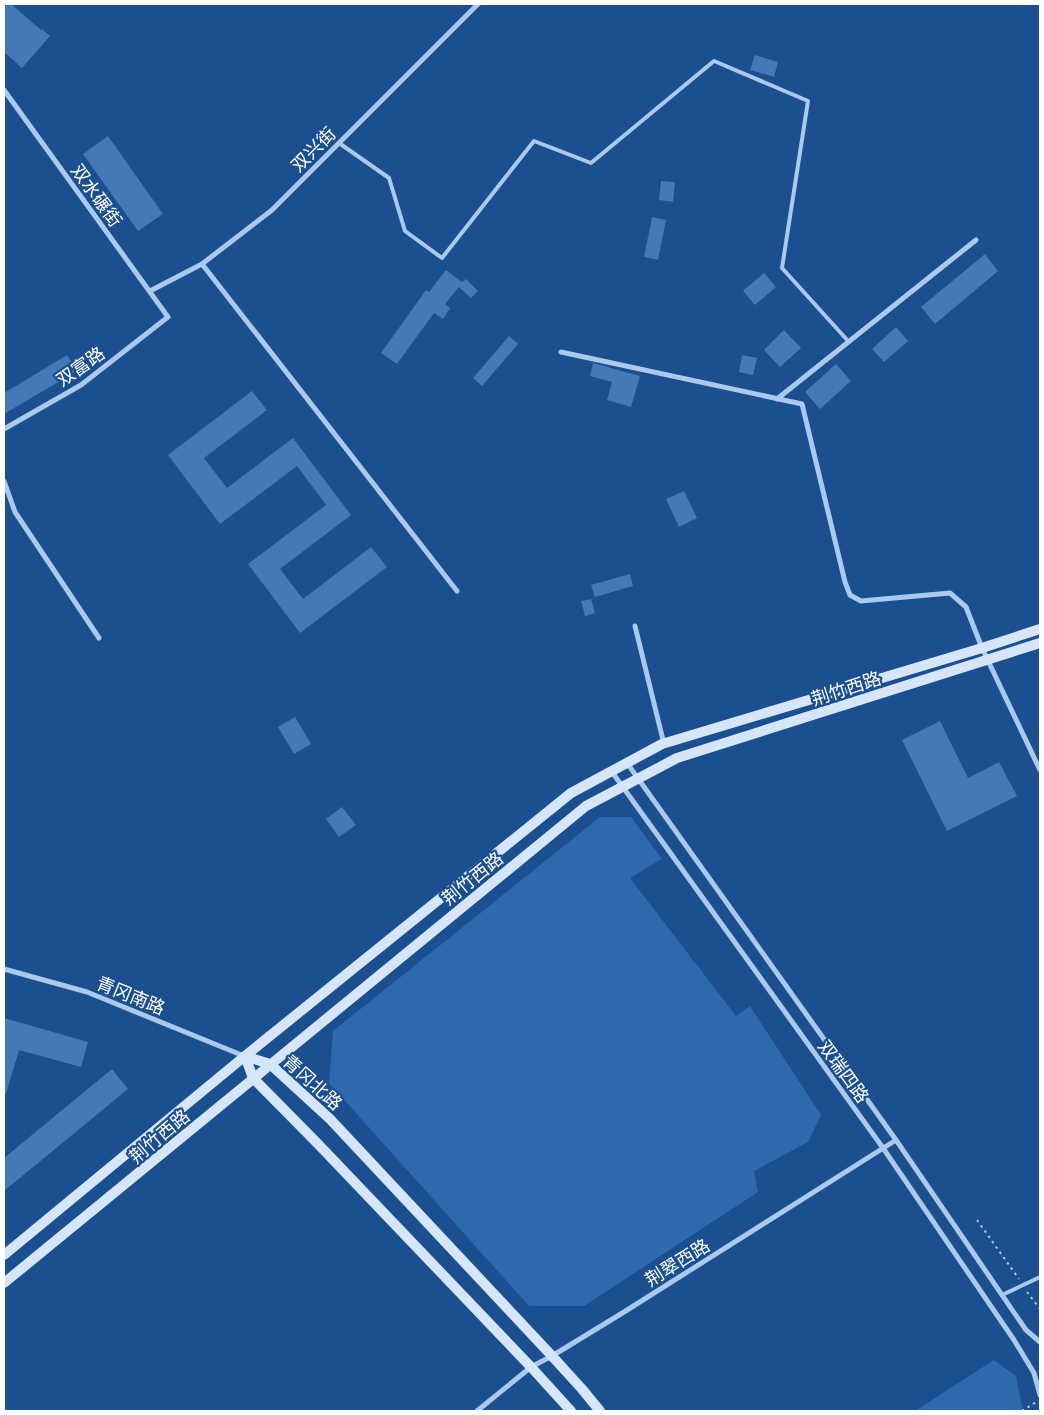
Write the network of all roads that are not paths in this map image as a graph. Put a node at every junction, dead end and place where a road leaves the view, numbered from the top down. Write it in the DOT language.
graph roads {
  1 [pos="478,4"];
  2 [pos="4,90"];
  3 [pos="339,143"];
  4 [pos="976,240"];
  5 [pos="202,264"];
  6 [pos="150,291"];
  7 [pos="168,317"];
  8 [pos="849,342"];
  9 [pos="561,352"];
  10 [pos="777,399"];
  11 [pos="4,429"];
  12 [pos="4,481"];
  13 [pos="457,591"];
  14 [pos="635,626"];
  15 [pos="1040,629"];
  16 [pos="98,638"];
  17 [pos="1040,643"];
  18 [pos="982,648"];
  19 [pos="988,660"];
  20 [pos="664,744"];
  21 [pos="627,763"];
  22 [pos="1040,770"];
  23 [pos="612,772"];
  24 [pos="638,779"];
  25 [pos="623,787"];
  26 [pos="4,969"];
  27 [pos="245,1056"];
  28 [pos="270,1064"];
  29 [pos="253,1078"];
  30 [pos="896,1140"];
  31 [pos="883,1148"];
  32 [pos="4,1255"];
  33 [pos="1040,1277"];
  34 [pos="4,1283"];
  35 [pos="1002,1295"];
  36 [pos="1040,1342"];
  37 [pos="552,1356"];
  38 [pos="531,1367"];
  39 [pos="1040,1397"];
  40 [pos="477,1411"];
  41 [pos="571,1411"];
  42 [pos="600,1411"];
  1 -- 3 [label="street, 双兴街"];
  2 -- 6 [label="street, 双水碾街"];
  3 -- 5 [label="street, 双兴街"];
  3 -- 8 [label="lane"];
  4 -- 8 [label="street"];
  5 -- 6 [label="street, 双兴街"];
  5 -- 13 [label="street"];
  6 -- 7 [label="street, 双水碾街"];
  7 -- 11 [label="street, 双富路"];
  8 -- 10 [label="street"];
  9 -- 10 [label="street"];
  10 -- 18 [label="street"];
  12 -- 16 [label="street"];
  14 -- 20 [label="street"];
  15 -- 18 [label="main road, 荆竹西路"];
  17 -- 19 [label="main road, 荆竹西路"];
  18 -- 19 [label="street"];
  18 -- 20 [label="main road, 荆竹西路"];
  19 -- 22 [label="street"];
  19 -- 24 [label="main road, 荆竹西路"];
  20 -- 21 [label="main road, 荆竹西路"];
  21 -- 23 [label="main road, 荆竹西路"];
  21 -- 24 [label="street, 双瑞四路"];
  23 -- 25 [label="street, 双瑞四路"];
  23 -- 27 [label="main road, 荆竹西路"];
  24 -- 25 [label="main road, 荆竹西路"];
  24 -- 30 [label="street, 双瑞四路"];
  25 -- 28 [label="main road, 荆竹西路"];
  25 -- 31 [label="street, 双瑞四路"];
  26 -- 27 [label="street, 青冈南路"];
  27 -- 28 [label="main road, 青冈北路"];
  27 -- 29 [label="main road"];
  27 -- 32 [label="main road, 荆竹西路"];
  28 -- 29 [label="main road, 荆竹西路"];
  28 -- 37 [label="main road, 青冈北路"];
  29 -- 34 [label="main road, 荆竹西路"];
  29 -- 38 [label="main road"];
  30 -- 31 [label="street, 荆翠西路"];
  30 -- 35 [label="street, 双瑞四路"];
  31 -- 37 [label="street, 荆翠西路"];
  31 -- 39 [label="street, 双瑞四路"];
  33 -- 35 [label="lane"];
  35 -- 36 [label="street, 双瑞四路"];
  37 -- 38 [label="street, 荆翠西路"];
  37 -- 42 [label="main road, 青冈北路"];
  38 -- 40 [label="street, 荆翠西路"];
  38 -- 41 [label="main road"];
}
